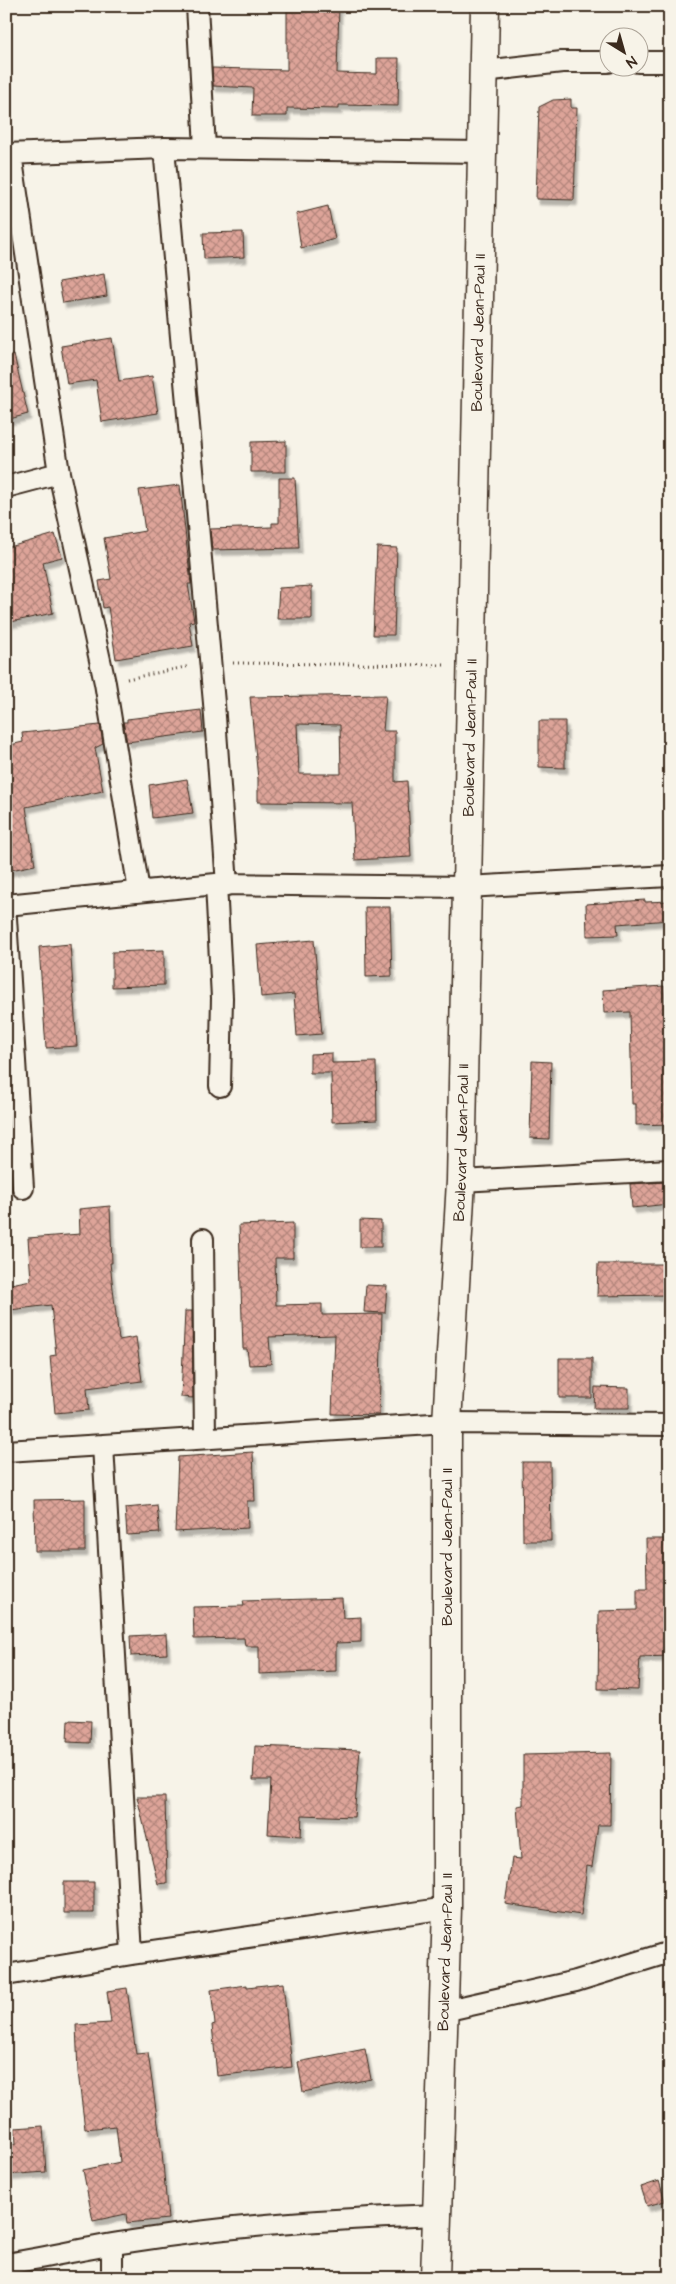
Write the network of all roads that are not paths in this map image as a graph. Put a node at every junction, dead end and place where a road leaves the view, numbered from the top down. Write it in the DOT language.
graph roads {
  1 [pos="198,6"];
  2 [pos="485,6"];
  3 [pos="598,62"];
  4 [pos="648,62"];
  5 [pos="670,62"];
  6 [pos="484,70"];
  7 [pos="164,148"];
  8 [pos="205,148"];
  9 [pos="482,152"];
  10 [pos="9,154"];
  11 [pos="59,472"];
  12 [pos="6,486"];
  13 [pos="670,876"];
  14 [pos="222,884"];
  15 [pos="467,886"];
  16 [pos="138,891"];
  17 [pos="6,906"];
  18 [pos="6,918"];
  19 [pos="220,1086"];
  20 [pos="670,1170"];
  21 [pos="461,1181"];
  22 [pos="23,1188"];
  23 [pos="203,1239"];
  24 [pos="447,1423"];
  25 [pos="670,1425"];
  26 [pos="205,1438"];
  27 [pos="104,1445"];
  28 [pos="6,1451"];
  29 [pos="447,1908"];
  30 [pos="670,1952"];
  31 [pos="132,1954"];
  32 [pos="6,1975"];
  33 [pos="444,2011"];
  34 [pos="436,2215"];
  35 [pos="112,2244"];
  36 [pos="6,2264"];
  37 [pos="112,2278"];
  38 [pos="435,2278"];
  1 -- 8 [label="street"];
  2 -- 6 [label="main road, Boulevard Jean-Paul II"];
  3 -- 6 [label="street"];
  4 -- 5 [label="street"];
  6 -- 9 [label="main road, Boulevard Jean-Paul II"];
  7 -- 8 [label="street"];
  7 -- 10 [label="street"];
  7 -- 14 [label="street"];
  8 -- 9 [label="street"];
  9 -- 15 [label="main road, Boulevard Jean-Paul II"];
  10 -- 11 [label="street"];
  11 -- 12 [label="street"];
  11 -- 16 [label="street"];
  13 -- 15 [label="street"];
  14 -- 15 [label="street"];
  14 -- 16 [label="street"];
  14 -- 19 [label="street"];
  15 -- 21 [label="main road, Boulevard Jean-Paul II"];
  16 -- 17 [label="street"];
  18 -- 22 [label="street"];
  20 -- 21 [label="street"];
  21 -- 24 [label="main road, Boulevard Jean-Paul II"];
  23 -- 26 [label="street"];
  24 -- 25 [label="street"];
  24 -- 26 [label="street"];
  24 -- 29 [label="main road, Boulevard Jean-Paul II"];
  26 -- 27 [label="street"];
  27 -- 28 [label="street"];
  27 -- 31 [label="street"];
  29 -- 31 [label="street"];
  29 -- 33 [label="main road, Boulevard Jean-Paul II"];
  30 -- 33 [label="street"];
  31 -- 32 [label="street"];
  33 -- 34 [label="main road, Boulevard Jean-Paul II"];
  34 -- 35 [label="street"];
  34 -- 38 [label="main road, Boulevard Jean-Paul II"];
  35 -- 36 [label="street"];
  35 -- 37 [label="street"];
}
